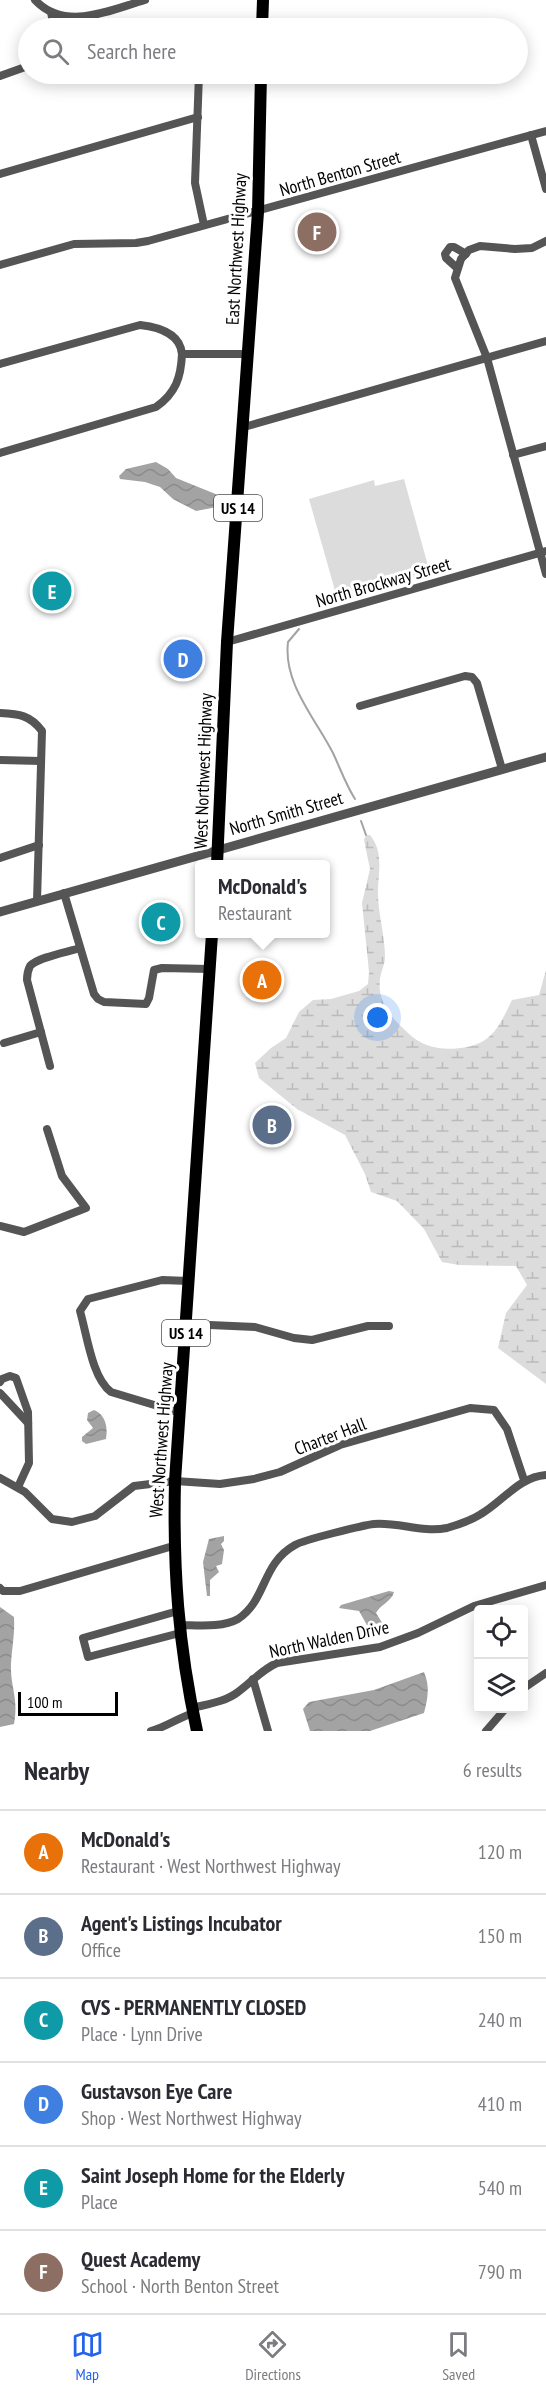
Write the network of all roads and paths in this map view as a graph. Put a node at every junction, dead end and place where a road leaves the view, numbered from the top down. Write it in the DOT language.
graph roads {
  1 [pos="35,0"];
  2 [pos="145,0"];
  3 [pos="263,0"];
  4 [pos="51,12"];
  5 [pos="52,18"];
  6 [pos="262,18"];
  7 [pos="18,70"];
  8 [pos="0,76"];
  9 [pos="199,84"];
  10 [pos="261,84"];
  11 [pos="198,117"];
  12 [pos="546,131"];
  13 [pos="531,135"];
  14 [pos="0,174"];
  15 [pos="546,189"];
  16 [pos="258,212"];
  17 [pos="204,225"];
  18 [pos="546,241"];
  19 [pos="466,254"];
  20 [pos="0,265"];
  21 [pos="457,268"];
  22 [pos="546,341"];
  23 [pos="182,354"];
  24 [pos="248,354"];
  25 [pos="487,358"];
  26 [pos="0,364"];
  27 [pos="244,427"];
  28 [pos="546,446"];
  29 [pos="0,453"];
  30 [pos="513,455"];
  31 [pos="543,552"];
  32 [pos="546,574"];
  33 [pos="227,642"];
  34 [pos="360,706"];
  35 [pos="0,713"];
  36 [pos="546,757"];
  37 [pos="0,759"];
  38 [pos="41,761"];
  39 [pos="502,769"];
  40 [pos="39,845"];
  41 [pos="218,850"];
  42 [pos="0,858"];
  43 [pos="217,860"];
  44 [pos="64,893"];
  45 [pos="37,901"];
  46 [pos="0,912"];
  47 [pos="212,938"];
  48 [pos="80,948"];
  49 [pos="210,969"];
  50 [pos="41,1032"];
  51 [pos="4,1043"];
  52 [pos="50,1066"];
  53 [pos="47,1129"];
  54 [pos="0,1226"];
  55 [pos="189,1281"];
  56 [pos="187,1324"];
  57 [pos="388,1326"];
  58 [pos="0,1383"];
  59 [pos="0,1393"];
  60 [pos="181,1413"];
  61 [pos="28,1423"];
  62 [pos="546,1475"];
  63 [pos="0,1478"];
  64 [pos="524,1480"];
  65 [pos="176,1481"];
  66 [pos="18,1487"];
  67 [pos="173,1546"];
  68 [pos="546,1585"];
  69 [pos="0,1588"];
  70 [pos="178,1611"];
  71 [pos="180,1629"];
  72 [pos="546,1673"];
  73 [pos="253,1679"];
  74 [pos="528,1685"];
  75 [pos="193,1711"];
  76 [pos="502,1713"];
  77 [pos="151,1731"];
  78 [pos="197,1731"];
  79 [pos="268,1731"];
  80 [pos="486,1731"];
  1 -- 4 [label="street"];
  2 -- 4 [label="street"];
  3 -- 6 [label="main road"];
  4 -- 5 [label="street"];
  7 -- 8 [label="street"];
  9 -- 11 [label="street"];
  10 -- 16 [label="main road, East Northwest Highway / US 14"];
  11 -- 14 [label="street"];
  11 -- 17 [label="street"];
  12 -- 13 [label="street, North Benton Street"];
  13 -- 15 [label="street"];
  13 -- 16 [label="street, North Benton Street"];
  16 -- 17 [label="street, North Benton Street"];
  16 -- 24 [label="main road, East Northwest Highway / US 14"];
  17 -- 20 [label="street, North Benton Street"];
  18 -- 19 [label="street"];
  19 -- 21 [label="street"];
  19 -- 21 [label="street"];
  21 -- 25 [label="street"];
  22 -- 25 [label="street"];
  23 -- 24 [label="street"];
  23 -- 26 [label="street"];
  23 -- 29 [label="street"];
  24 -- 27 [label="main road, East Northwest Highway / US 14"];
  25 -- 27 [label="street"];
  25 -- 30 [label="street"];
  27 -- 33 [label="main road, West Northwest Highway / US 14"];
  28 -- 30 [label="street"];
  30 -- 31 [label="street"];
  31 -- 32 [label="street"];
  31 -- 33 [label="street, North Brockway Street"];
  33 -- 41 [label="main road, West Northwest Highway / US 14"];
  34 -- 39 [label="street"];
  35 -- 38 [label="street"];
  36 -- 39 [label="street, North Smith Street"];
  37 -- 38 [label="street"];
  38 -- 40 [label="street"];
  39 -- 41 [label="street, North Smith Street"];
  40 -- 42 [label="street"];
  40 -- 45 [label="street"];
  41 -- 43 [label="main road, West Northwest Highway / US 14"];
  41 -- 44 [label="street, North Smith Street"];
  44 -- 45 [label="street, North Smith Street"];
  44 -- 48 [label="street"];
  45 -- 46 [label="street, North Smith Street"];
  47 -- 49 [label="main road, West Northwest Highway / US 14"];
  48 -- 49 [label="street"];
  48 -- 50 [label="street"];
  49 -- 55 [label="main road, West Northwest Highway / US 14"];
  50 -- 51 [label="street"];
  50 -- 52 [label="street"];
  53 -- 54 [label="street"];
  55 -- 56 [label="main road, West Northwest Highway / US 14"];
  55 -- 60 [label="street"];
  56 -- 57 [label="street"];
  56 -- 60 [label="main road, West Northwest Highway / US 14"];
  58 -- 61 [label="street"];
  59 -- 61 [label="street"];
  60 -- 65 [label="main road, West Northwest Highway / US 14"];
  61 -- 66 [label="street"];
  62 -- 64 [label="street"];
  63 -- 66 [label="street, Charter Hall"];
  64 -- 65 [label="street, Charter Hall"];
  64 -- 71 [label="street"];
  65 -- 66 [label="street, Charter Hall"];
  65 -- 67 [label="main road, West Northwest Highway / US 14"];
  67 -- 69 [label="street"];
  67 -- 70 [label="main road, West Northwest Highway / US 14"];
  68 -- 73 [label="street, North Walden Drive"];
  70 -- 71 [label="main road, West Northwest Highway / US 14"];
  70 -- 71 [label="street"];
  71 -- 75 [label="main road, West Northwest Highway / US 14"];
  72 -- 74 [label="street"];
  73 -- 75 [label="street, North Walden Drive"];
  73 -- 79 [label="street"];
  75 -- 77 [label="street, North Walden Drive"];
  75 -- 78 [label="main road, West Northwest Highway / US 14"];
  76 -- 80 [label="street"];
}
